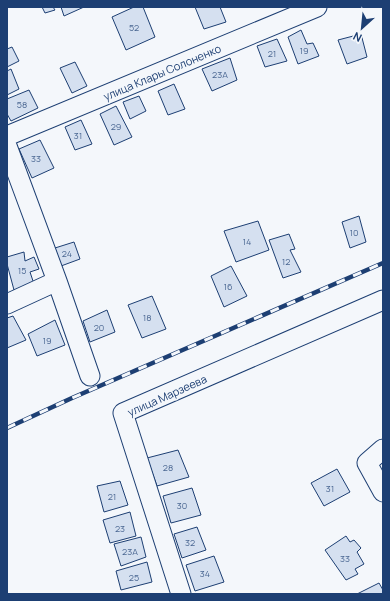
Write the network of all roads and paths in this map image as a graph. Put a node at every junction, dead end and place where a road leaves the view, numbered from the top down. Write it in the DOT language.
graph roads {
  1 [pos="317,7"];
  2 [pos="7,136"];
  3 [pos="7,146"];
  4 [pos="57,282"];
  5 [pos="383,300"];
  6 [pos="7,304"];
  7 [pos="90,376"];
  8 [pos="383,449"];
  9 [pos="383,492"];
  10 [pos="181,594"];
  1 -- 2 [label="street, улица Клары Солоненко"];
  3 -- 4 [label="street"];
  4 -- 6 [label="street"];
  4 -- 7 [label="street"];
  5 -- 10 [label="street, улица Марзеева"];
  8 -- 9 [label="street"];
}
